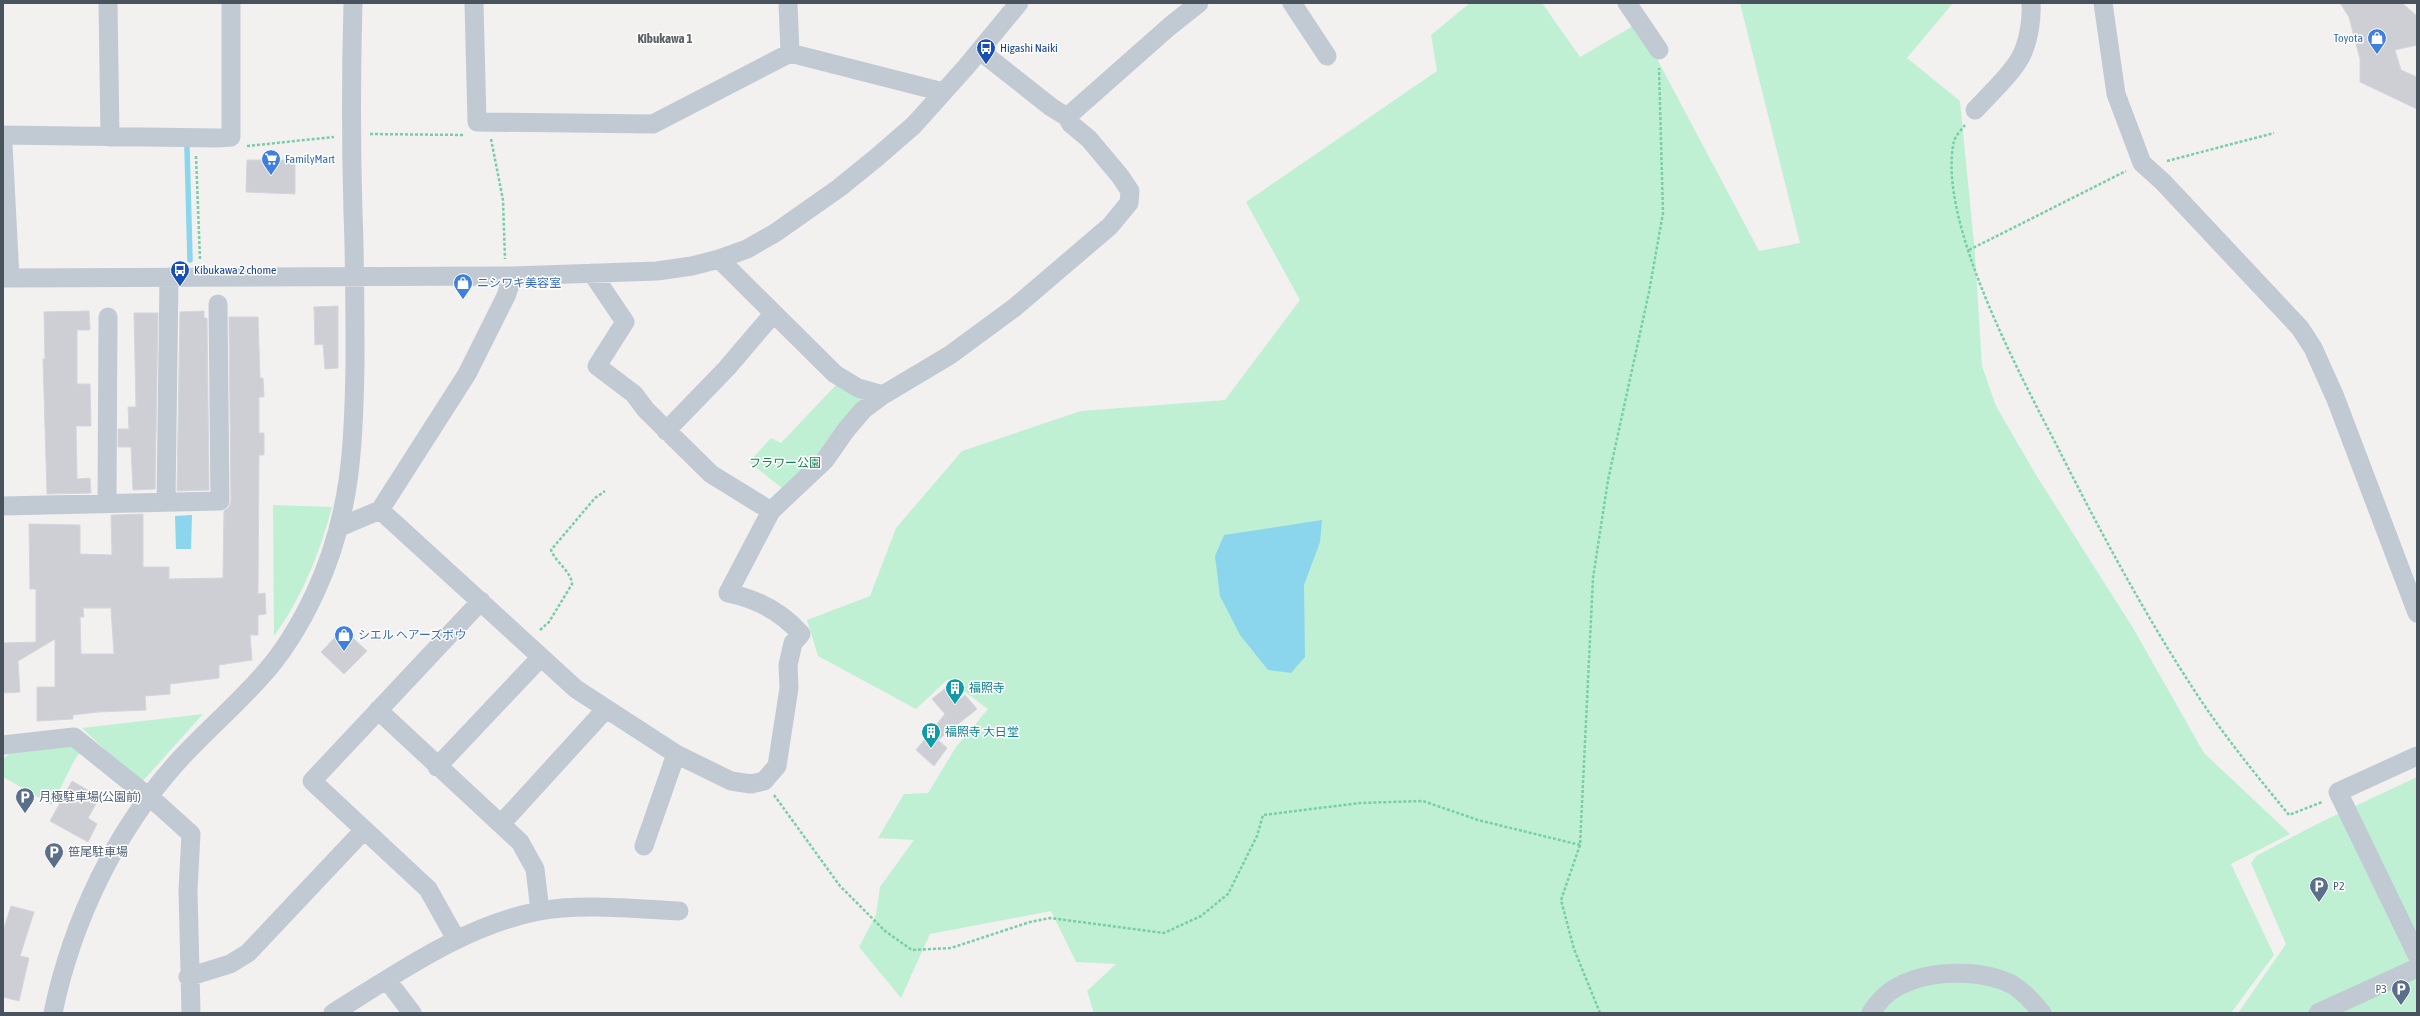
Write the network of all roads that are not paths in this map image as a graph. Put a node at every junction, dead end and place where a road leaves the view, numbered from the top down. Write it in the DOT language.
graph roads {
  1 [pos="108,3"];
  2 [pos="230,3"];
  3 [pos="353,3"];
  4 [pos="474,3"];
  5 [pos="788,3"];
  6 [pos="1019,3"];
  7 [pos="1199,3"];
  8 [pos="1292,3"];
  9 [pos="1627,3"];
  10 [pos="2031,3"];
  11 [pos="2103,3"];
  12 [pos="1659,50"];
  13 [pos="980,51"];
  14 [pos="790,53"];
  15 [pos="1327,56"];
  16 [pos="943,92"];
  17 [pos="1976,110"];
  18 [pos="1067,117"];
  19 [pos="3,135"];
  20 [pos="110,137"];
  21 [pos="3,144"];
  22 [pos="719,259"];
  23 [pos="592,273"];
  24 [pos="509,276"];
  25 [pos="169,277"];
  26 [pos="355,277"];
  27 [pos="6,278"];
  28 [pos="218,304"];
  29 [pos="773,314"];
  30 [pos="108,317"];
  31 [pos="883,395"];
  32 [pos="666,431"];
  33 [pos="166,502"];
  34 [pos="108,504"];
  35 [pos="3,506"];
  36 [pos="380,510"];
  37 [pos="771,511"];
  38 [pos="340,527"];
  39 [pos="481,601"];
  40 [pos="2417,613"];
  41 [pos="541,657"];
  42 [pos="606,709"];
  43 [pos="378,710"];
  44 [pos="3,745"];
  45 [pos="676,754"];
  46 [pos="2417,756"];
  47 [pos="437,766"];
  48 [pos="147,797"];
  49 [pos="501,824"];
  50 [pos="364,830"];
  51 [pos="644,846"];
  52 [pos="540,911"];
  53 [pos="679,911"];
  54 [pos="456,939"];
  55 [pos="2417,955"];
  56 [pos="2417,968"];
  57 [pos="188,977"];
  58 [pos="387,980"];
  59 [pos="53,1013"];
  60 [pos="191,1013"];
  61 [pos="333,1013"];
  62 [pos="412,1013"];
  63 [pos="1871,1013"];
  64 [pos="2042,1013"];
  65 [pos="2318,1013"];
  1 -- 20 [label="street"];
  2 -- 20 [label="street"];
  3 -- 26 [label="street"];
  4 -- 14 [label="street"];
  5 -- 14 [label="street"];
  6 -- 13 [label="street"];
  7 -- 18 [label="street"];
  8 -- 15 [label="street"];
  9 -- 12 [label="street"];
  10 -- 17 [label="street"];
  11 -- 40 [label="street"];
  13 -- 16 [label="street"];
  13 -- 18 [label="street"];
  14 -- 16 [label="street"];
  16 -- 22 [label="street"];
  18 -- 31 [label="street"];
  19 -- 20 [label="street"];
  21 -- 27 [label="street"];
  22 -- 23 [label="street"];
  22 -- 29 [label="street"];
  23 -- 24 [label="street"];
  23 -- 32 [label="street"];
  24 -- 26 [label="street"];
  24 -- 36 [label="street"];
  25 -- 26 [label="street"];
  25 -- 27 [label="street"];
  25 -- 33 [label="street"];
  26 -- 38 [label="street"];
  28 -- 33 [label="street"];
  29 -- 31 [label="street"];
  29 -- 32 [label="street"];
  30 -- 34 [label="street"];
  31 -- 37 [label="street"];
  32 -- 37 [label="street"];
  33 -- 34 [label="street"];
  34 -- 35 [label="street"];
  36 -- 38 [label="street"];
  36 -- 39 [label="street"];
  37 -- 45 [label="street"];
  38 -- 48 [label="street"];
  39 -- 41 [label="street"];
  39 -- 43 [label="street"];
  41 -- 42 [label="street"];
  41 -- 47 [label="street"];
  42 -- 45 [label="street"];
  42 -- 49 [label="street"];
  43 -- 47 [label="street"];
  43 -- 50 [label="street"];
  44 -- 48 [label="street"];
  45 -- 51 [label="street"];
  46 -- 55 [label="street"];
  47 -- 49 [label="street"];
  48 -- 57 [label="street"];
  48 -- 59 [label="street"];
  49 -- 52 [label="street"];
  50 -- 54 [label="street"];
  50 -- 57 [label="street"];
  52 -- 53 [label="street"];
  52 -- 54 [label="street"];
  54 -- 58 [label="street"];
  56 -- 65 [label="street"];
  57 -- 60 [label="street"];
  58 -- 61 [label="street"];
  58 -- 62 [label="street"];
  63 -- 64 [label="street"];
}
